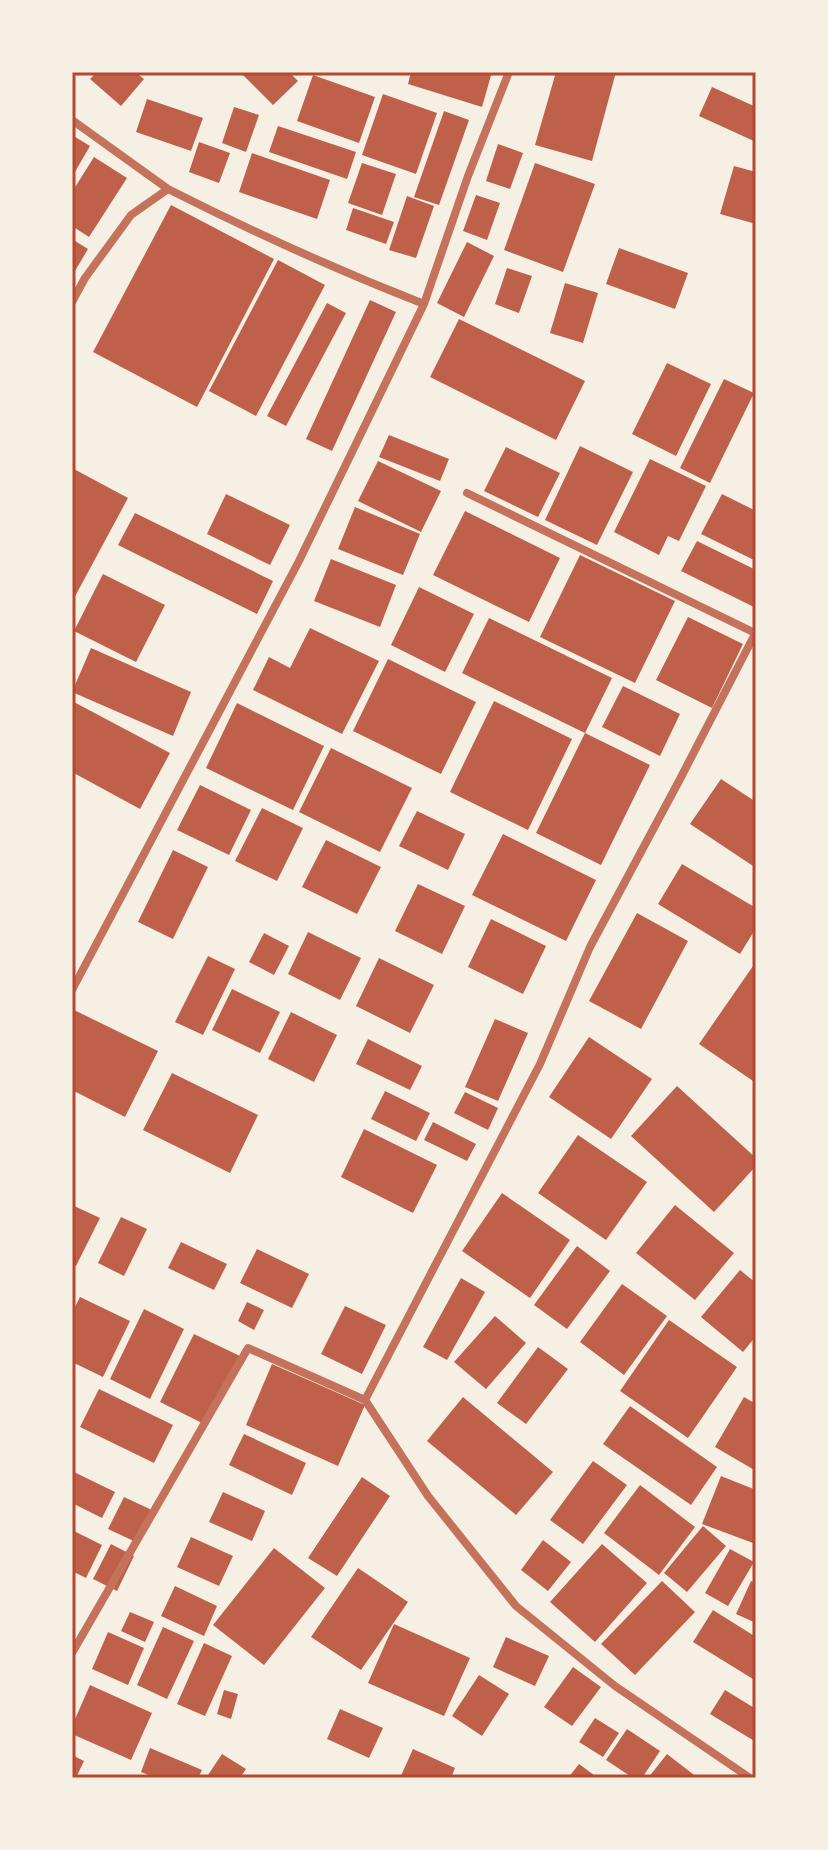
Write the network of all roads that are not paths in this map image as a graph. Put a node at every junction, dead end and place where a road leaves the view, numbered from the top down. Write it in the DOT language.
graph roads {
  1 [pos="509,72"];
  2 [pos="72,120"];
  3 [pos="168,189"];
  4 [pos="72,302"];
  5 [pos="424,304"];
  6 [pos="467,493"];
  7 [pos="756,633"];
  8 [pos="72,990"];
  9 [pos="365,1400"];
  10 [pos="72,1653"];
  11 [pos="750,1778"];
  1 -- 5 [label="street"];
  2 -- 3 [label="street"];
  3 -- 4 [label="street"];
  3 -- 5 [label="street"];
  5 -- 8 [label="street"];
  6 -- 7 [label="street"];
  7 -- 9 [label="street"];
  9 -- 10 [label="street"];
  9 -- 11 [label="street"];
}
